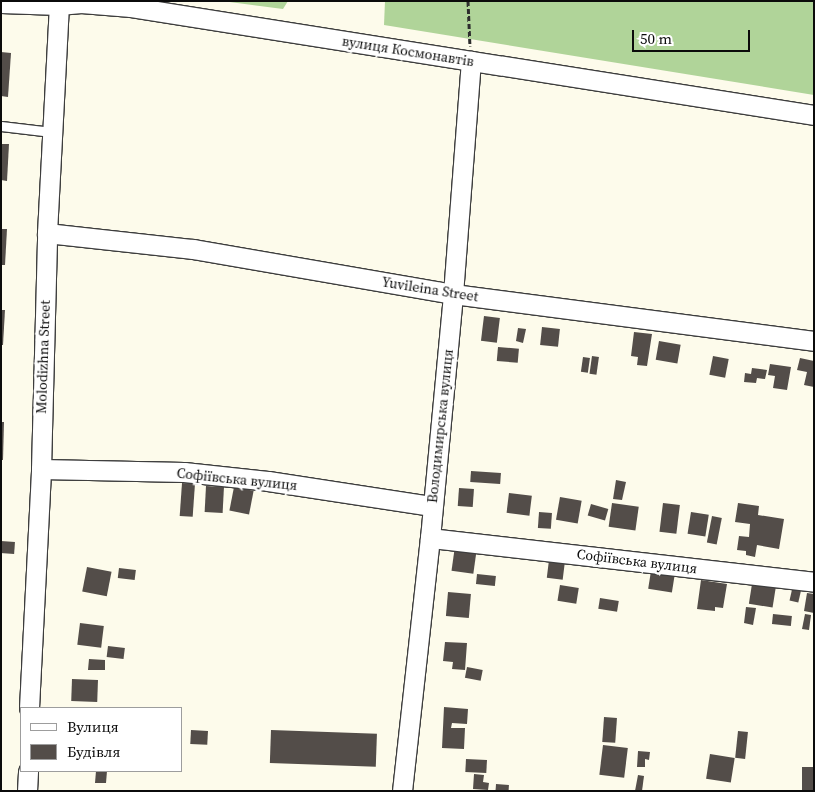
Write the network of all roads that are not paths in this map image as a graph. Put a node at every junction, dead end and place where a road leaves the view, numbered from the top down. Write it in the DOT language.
graph roads {
  1 [pos="1,3"];
  2 [pos="59,5"];
  3 [pos="471,61"];
  4 [pos="814,115"];
  5 [pos="1,126"];
  6 [pos="52,132"];
  7 [pos="47,233"];
  8 [pos="453,294"];
  9 [pos="814,341"];
  10 [pos="41,469"];
  11 [pos="432,506"];
  12 [pos="430,538"];
  13 [pos="814,582"];
  14 [pos="30,707"];
  15 [pos="28,772"];
  16 [pos="27,791"];
  17 [pos="402,791"];
  1 -- 2 [label="street, вулиця Космонавтів"];
  2 -- 3 [label="street, вулиця Космонавтів"];
  2 -- 6 [label="street, Molodizhna Street"];
  3 -- 4 [label="street, вулиця Космонавтів"];
  3 -- 8 [label="street, Володимирська вулиця"];
  5 -- 6 [label="lane"];
  6 -- 7 [label="street, Molodizhna Street"];
  7 -- 8 [label="street, Yuvileina Street"];
  7 -- 10 [label="street, Molodizhna Street"];
  8 -- 9 [label="street, Yuvileina Street"];
  8 -- 11 [label="street, Володимирська вулиця"];
  10 -- 11 [label="street, Софіївська вулиця"];
  10 -- 14 [label="street, Molodizhna Street"];
  11 -- 12 [label="street, Володимирська вулиця"];
  12 -- 13 [label="street, Софіївська вулиця"];
  12 -- 17 [label="street, Володимирська вулиця"];
  15 -- 16 [label="street"];
}
